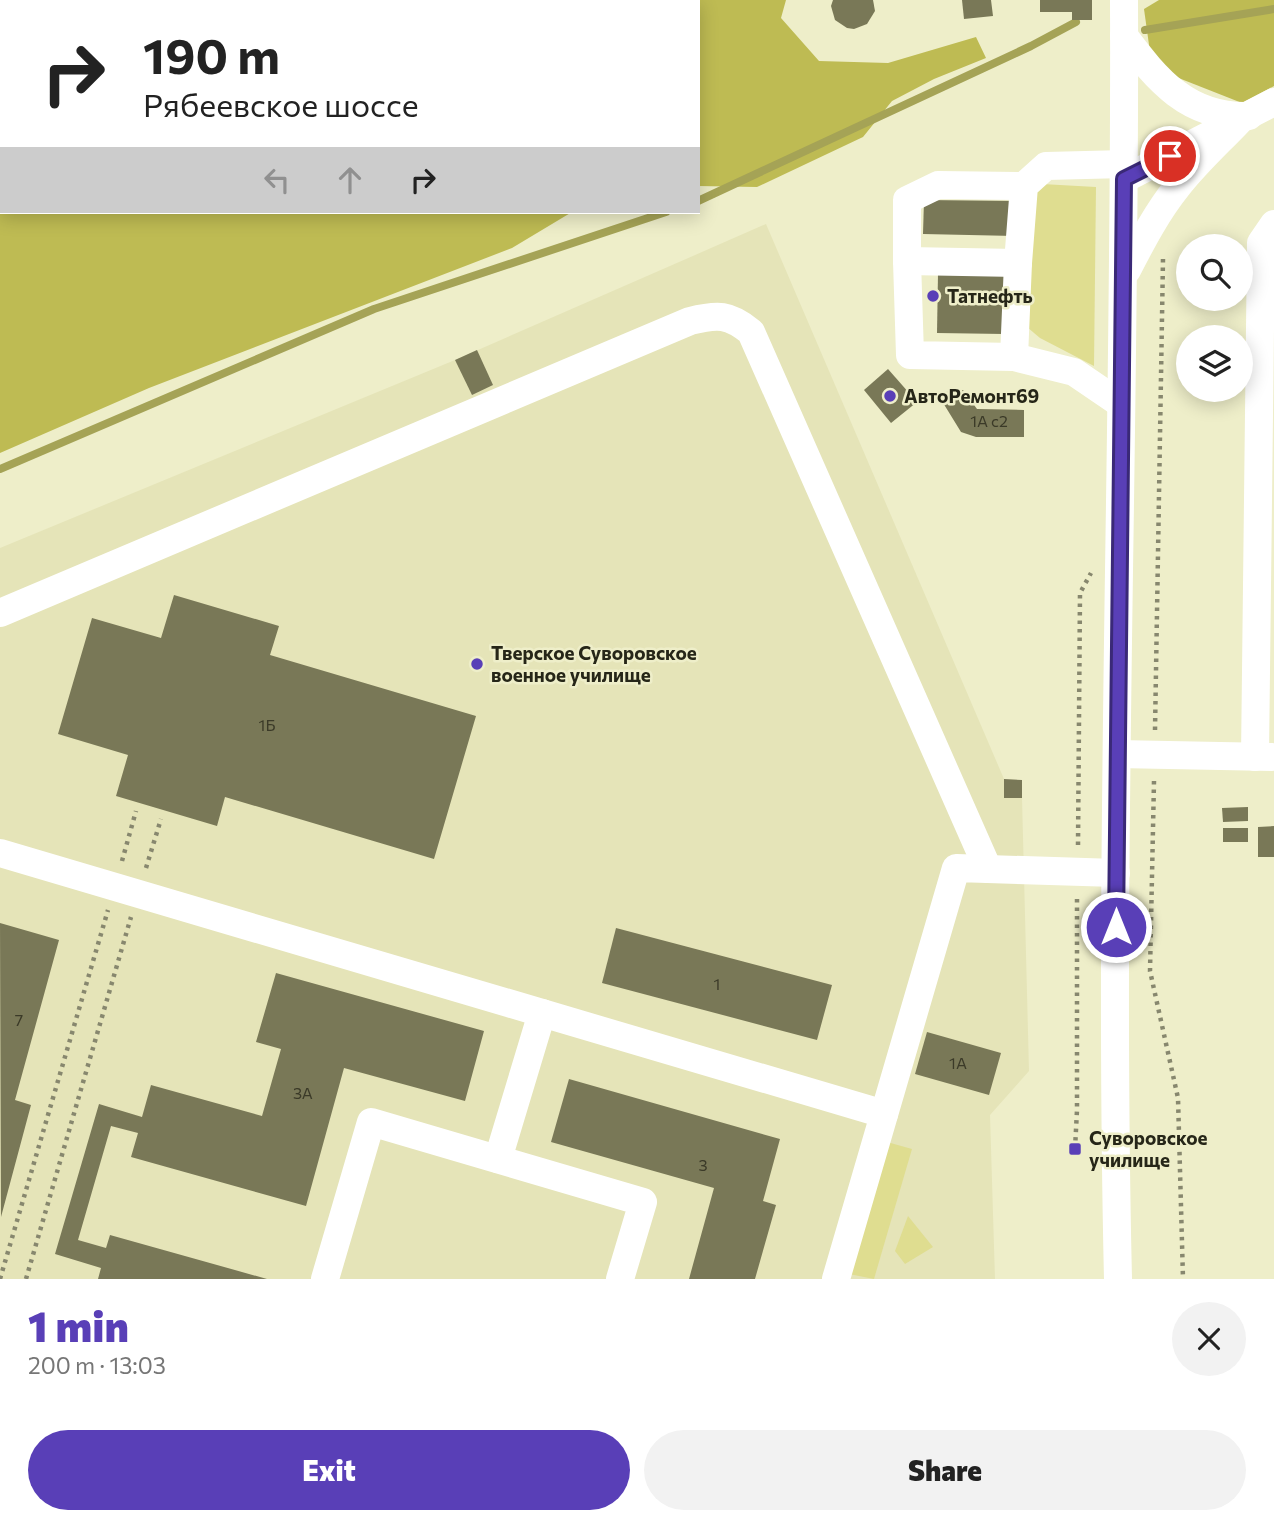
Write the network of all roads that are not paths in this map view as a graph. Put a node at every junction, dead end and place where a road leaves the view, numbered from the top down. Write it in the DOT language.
graph roads {
  1 [pos="1124,0"];
  2 [pos="1124,36"];
  3 [pos="1274,102"];
  4 [pos="1243,119"];
  5 [pos="1125,172"];
  6 [pos="1024,186"];
  7 [pos="1274,224"];
  8 [pos="906,261"];
  9 [pos="1018,263"];
  10 [pos="1124,276"];
  11 [pos="1014,357"];
  12 [pos="1267,358"];
  13 [pos="1121,404"];
  14 [pos="1266,606"];
  15 [pos="0,613"];
  16 [pos="1117,754"];
  17 [pos="1265,757"];
  18 [pos="0,853"];
  19 [pos="988,869"];
  20 [pos="1116,873"];
  21 [pos="542,1013"];
  22 [pos="884,1114"];
  23 [pos="498,1159"];
  24 [pos="325,1279"];
  25 [pos="620,1279"];
  26 [pos="836,1279"];
  27 [pos="1118,1279"];
  1 -- 2 [label="street"];
  2 -- 4 [label="street"];
  2 -- 5 [label="street"];
  3 -- 4 [label="street"];
  4 -- 5 [label="street"];
  4 -- 10 [label="street"];
  5 -- 6 [label="street"];
  5 -- 10 [label="street"];
  6 -- 8 [label="street"];
  6 -- 9 [label="street"];
  7 -- 12 [label="street"];
  8 -- 9 [label="street"];
  8 -- 11 [label="street"];
  9 -- 11 [label="street"];
  10 -- 13 [label="street"];
  11 -- 13 [label="street"];
  12 -- 14 [label="street"];
  13 -- 16 [label="street"];
  14 -- 17 [label="street"];
  15 -- 19 [label="street"];
  16 -- 17 [label="street"];
  16 -- 20 [label="street"];
  18 -- 21 [label="street"];
  19 -- 20 [label="street"];
  19 -- 22 [label="street"];
  20 -- 27 [label="street"];
  21 -- 22 [label="street"];
  21 -- 23 [label="street"];
  22 -- 26 [label="street"];
  23 -- 24 [label="street"];
  23 -- 25 [label="street"];
}
